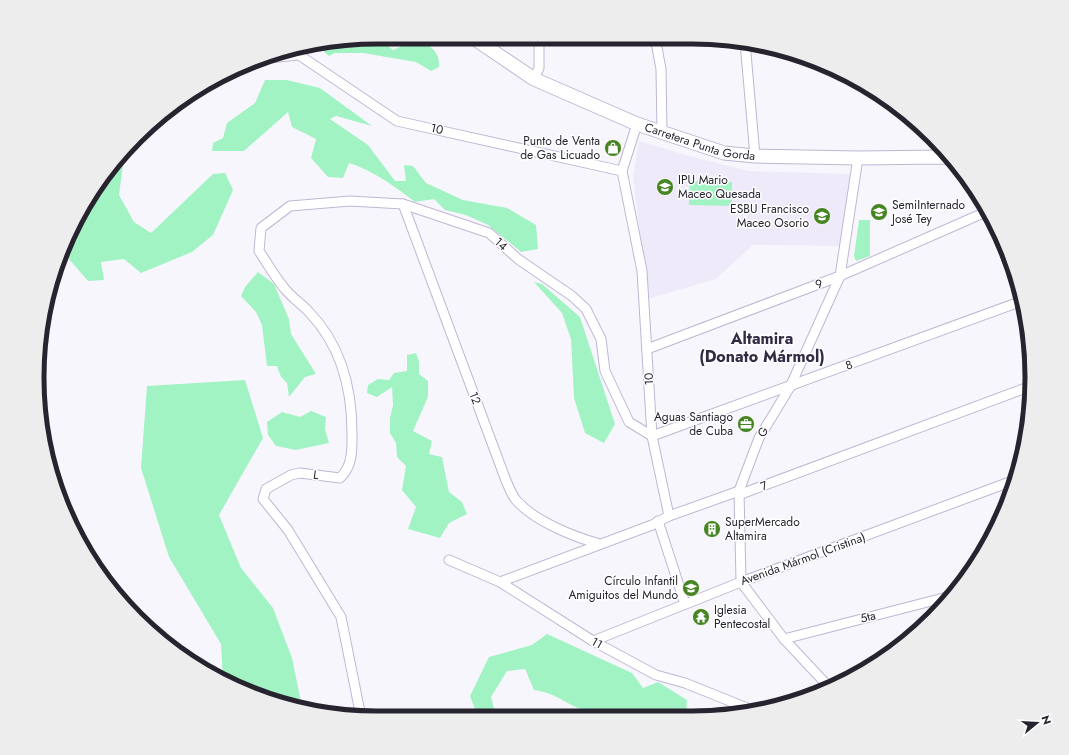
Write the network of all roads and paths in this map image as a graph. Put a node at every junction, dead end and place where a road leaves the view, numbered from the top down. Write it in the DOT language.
graph roads {
  1 [pos="482,44"];
  2 [pos="539,44"];
  3 [pos="656,44"];
  4 [pos="746,48"];
  5 [pos="288,56"];
  6 [pos="534,79"];
  7 [pos="637,124"];
  8 [pos="662,134"];
  9 [pos="755,156"];
  10 [pos="941,157"];
  11 [pos="858,158"];
  12 [pos="622,171"];
  13 [pos="403,204"];
  14 [pos="982,214"];
  15 [pos="261,228"];
  16 [pos="840,276"];
  17 [pos="1017,303"];
  18 [pos="647,349"];
  19 [pos="790,387"];
  20 [pos="1025,388"];
  21 [pos="652,436"];
  22 [pos="1008,483"];
  23 [pos="739,491"];
  24 [pos="669,516"];
  25 [pos="658,522"];
  26 [pos="600,544"];
  27 [pos="449,560"];
  28 [pos="500,582"];
  29 [pos="741,582"];
  30 [pos="940,599"];
  31 [pos="685,604"];
  32 [pos="784,639"];
  33 [pos="593,641"];
  34 [pos="825,683"];
  35 [pos="744,707"];
  36 [pos="360,710"];
  1 -- 6 [label="main road, Carretera Punta Gorda"];
  2 -- 6 [label="street"];
  3 -- 8 [label="street"];
  4 -- 9 [label="street"];
  5 -- 12 [label="street, 10"];
  6 -- 7 [label="main road, Carretera Punta Gorda"];
  7 -- 8 [label="main road, Carretera Punta Gorda"];
  7 -- 12 [label="street, 10"];
  8 -- 9 [label="main road, Carretera Punta Gorda"];
  9 -- 11 [label="main road, Carretera Punta Gorda"];
  10 -- 11 [label="main road, Carretera Punta Gorda"];
  11 -- 16 [label="street, G"];
  12 -- 18 [label="street, 10"];
  13 -- 15 [label="street, 14"];
  13 -- 21 [label="street, 14"];
  13 -- 26 [label="street, 12"];
  14 -- 16 [label="street, 9"];
  15 -- 36 [label="street, L"];
  16 -- 18 [label="street, 9"];
  16 -- 19 [label="street, G"];
  17 -- 19 [label="street, 8"];
  18 -- 21 [label="street, 10"];
  19 -- 21 [label="street, 8"];
  19 -- 23 [label="street, G"];
  20 -- 23 [label="street, 7"];
  21 -- 24 [label="street, 10"];
  22 -- 29 [label="street, Avenida Mármol (Cristina)"];
  23 -- 24 [label="street, 7"];
  23 -- 29 [label="street, G"];
  24 -- 25 [label="street, 7"];
  25 -- 26 [label="street, 7"];
  25 -- 31 [label="street"];
  26 -- 28 [label="street, 7"];
  27 -- 28 [label="street, 11"];
  28 -- 33 [label="street, 11"];
  29 -- 31 [label="street, Avenida Mármol (Cristina)"];
  29 -- 32 [label="street"];
  30 -- 32 [label="street, 5ta"];
  31 -- 33 [label="street, Avenida Mármol (Cristina)"];
  32 -- 34 [label="street"];
  33 -- 35 [label="street, 11"];
}
